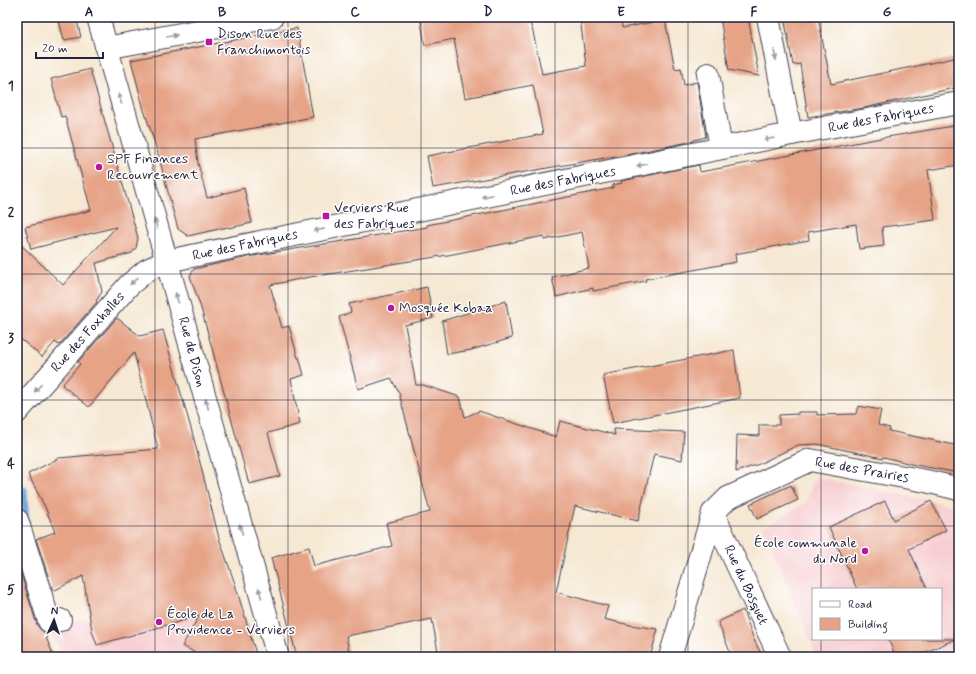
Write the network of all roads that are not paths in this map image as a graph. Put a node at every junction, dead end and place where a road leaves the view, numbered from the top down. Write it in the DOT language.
graph roads {
  1 [pos="98,17"];
  2 [pos="272,17"];
  3 [pos="768,17"];
  4 [pos="106,48"];
  5 [pos="708,74"];
  6 [pos="959,103"];
  7 [pos="791,134"];
  8 [pos="721,148"];
  9 [pos="167,261"];
  10 [pos="17,412"];
  11 [pos="959,489"];
  12 [pos="713,513"];
  13 [pos="17,520"];
  14 [pos="60,620"];
  15 [pos="278,657"];
  16 [pos="670,657"];
  17 [pos="780,657"];
  1 -- 4 [label="street, Rue de Dison"];
  4 -- 2 [label="street, one-way"];
  3 -- 7 [label="street, one-way"];
  9 -- 4 [label="street, Rue de Dison, one-way"];
  5 -- 8 [label="street"];
  6 -- 7 [label="street, Rue des Fabriques"];
  7 -- 8 [label="street, Rue des Fabriques, one-way"];
  8 -- 9 [label="street, Rue des Fabriques, one-way"];
  9 -- 10 [label="street, Rue des Foxhalles, one-way"];
  15 -- 9 [label="street, Rue de Dison, one-way"];
  11 -- 12 [label="street, Rue des Prairies"];
  12 -- 16 [label="street, Rue des Prairies"];
  12 -- 17 [label="street, Rue du Bosquet"];
  13 -- 14 [label="street"];
}
